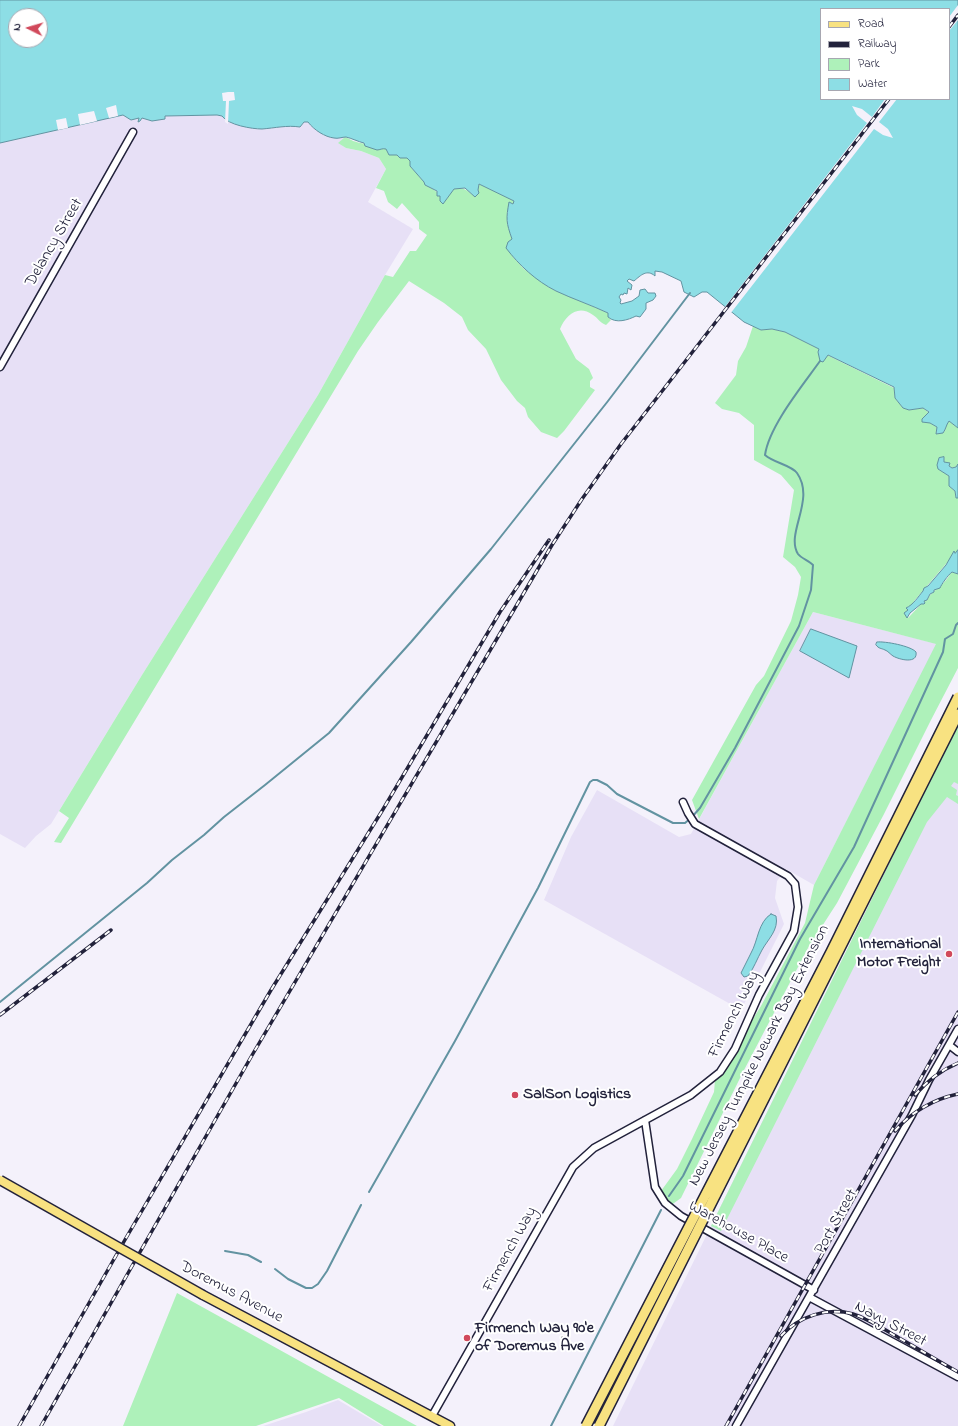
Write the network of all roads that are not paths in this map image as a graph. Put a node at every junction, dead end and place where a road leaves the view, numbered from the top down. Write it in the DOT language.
graph roads {
  1 [pos="133,132"];
  2 [pos="0,367"];
  3 [pos="958,697"];
  4 [pos="958,714"];
  5 [pos="683,802"];
  6 [pos="958,1029"];
  7 [pos="949,1044"];
  8 [pos="958,1052"];
  9 [pos="644,1120"];
  10 [pos="0,1180"];
  11 [pos="814,1290"];
  12 [pos="809,1297"];
  13 [pos="958,1376"];
  14 [pos="432,1416"];
  15 [pos="450,1426"];
  16 [pos="586,1426"];
  17 [pos="598,1426"];
  18 [pos="736,1426"];
  1 -- 2 [label="street, Delancy Street"];
  3 -- 16 [label="highway, New Jersey Turnpike Newark Bay Extension, bridge"];
  4 -- 17 [label="highway, New Jersey Turnpike Newark Bay Extension, bridge"];
  5 -- 9 [label="street, Firmench Way"];
  6 -- 7 [label="street, Port Street"];
  7 -- 8 [label="street"];
  7 -- 11 [label="street, Port Street"];
  9 -- 11 [label="street, Warehouse Place"];
  9 -- 14 [label="street, Firmench Way"];
  10 -- 14 [label="main road, Doremus Avenue, bridge"];
  11 -- 12 [label="street, Port Street"];
  12 -- 13 [label="street, Navy Street"];
  12 -- 18 [label="street, Port Street"];
  14 -- 15 [label="main road, Doremus Avenue"];
}
